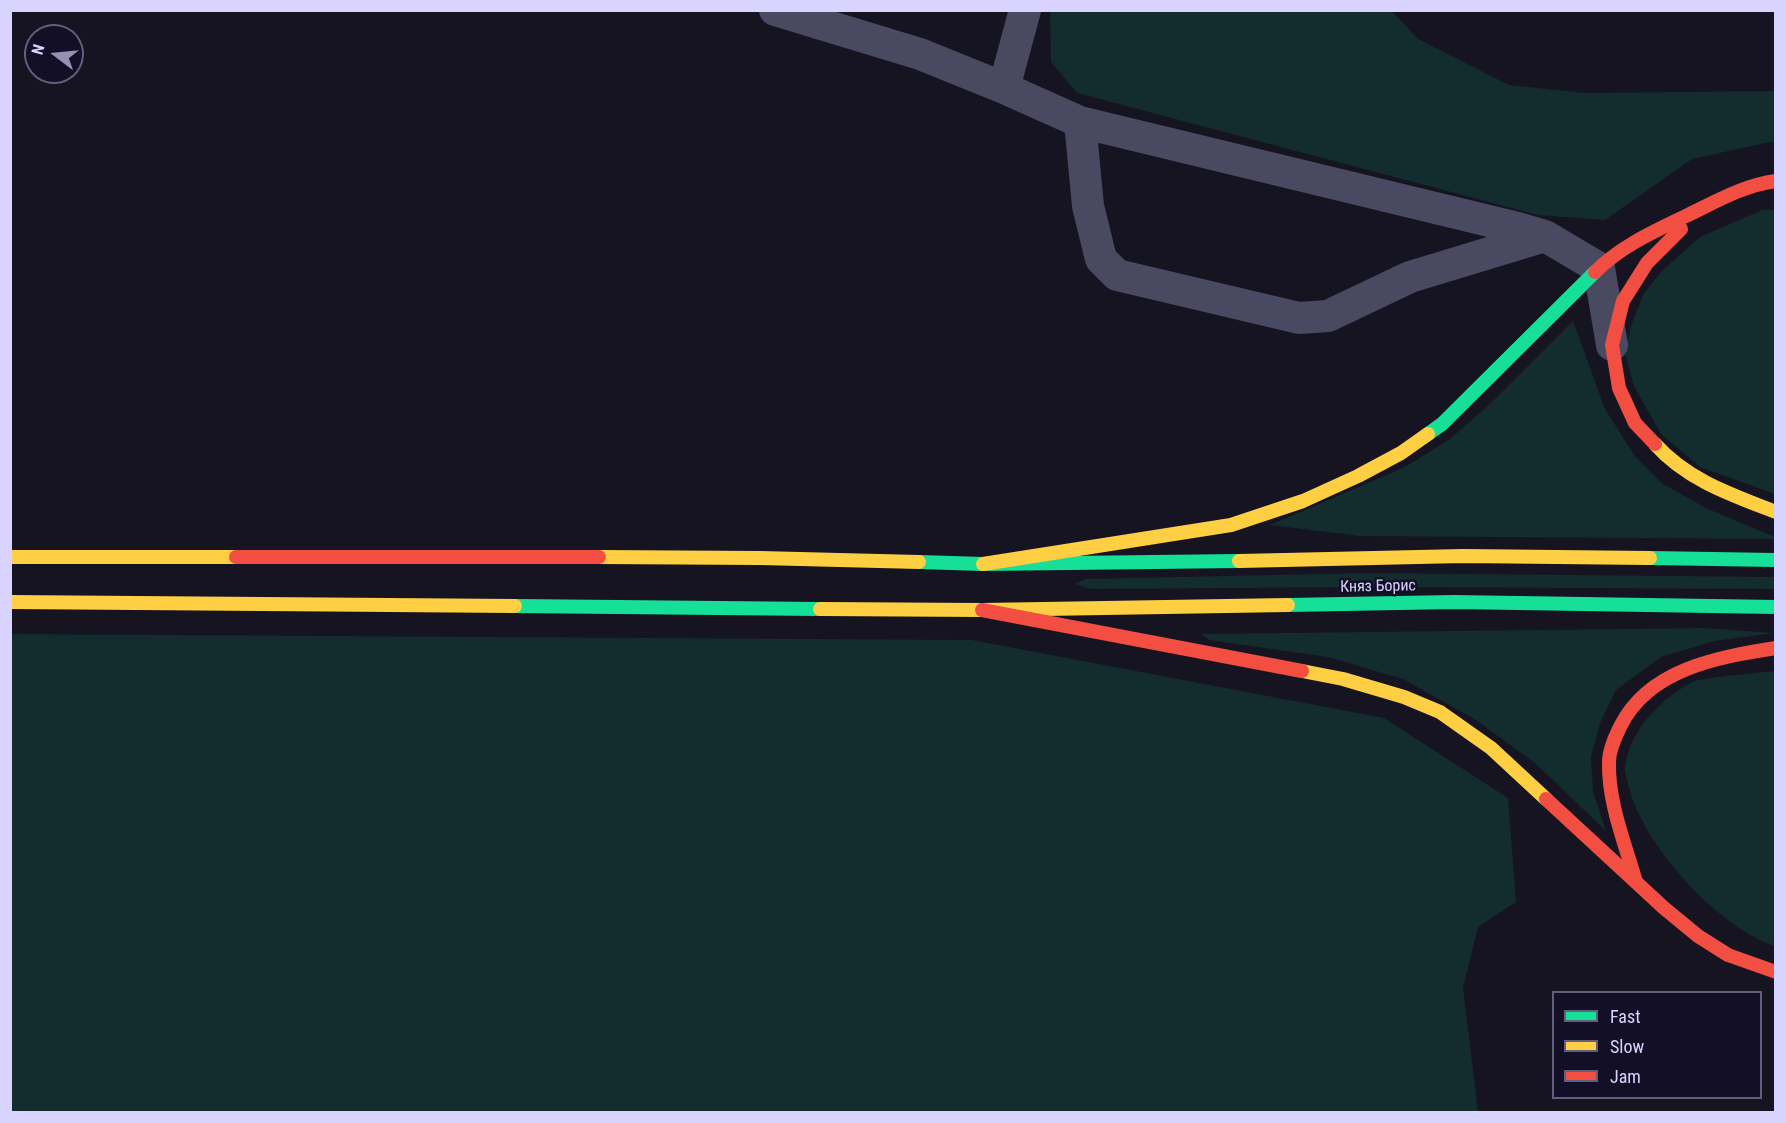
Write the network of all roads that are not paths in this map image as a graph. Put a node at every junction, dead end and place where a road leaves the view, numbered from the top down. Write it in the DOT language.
graph roads {
  1 [pos="1025,10"];
  2 [pos="772,11"];
  3 [pos="1004,88"];
  4 [pos="1080,122"];
  5 [pos="1776,181"];
  6 [pos="1699,211"];
  7 [pos="1545,236"];
  8 [pos="1599,268"];
  9 [pos="1612,345"];
  10 [pos="1776,512"];
  11 [pos="10,557"];
  12 [pos="1776,560"];
  13 [pos="983,564"];
  14 [pos="10,602"];
  15 [pos="1776,607"];
  16 [pos="982,610"];
  17 [pos="1776,648"];
  18 [pos="1636,882"];
  19 [pos="1776,972"];
  1 -- 3 [label="street"];
  2 -- 3 [label="street"];
  3 -- 4 [label="street"];
  4 -- 7 [label="street"];
  4 -- 7 [label="street"];
  5 -- 6 [label="main road"];
  6 -- 8 [label="main road"];
  6 -- 9 [label="main road"];
  7 -- 8 [label="street"];
  8 -- 9 [label="street"];
  8 -- 13 [label="main road"];
  9 -- 10 [label="main road"];
  11 -- 13 [label="main road"];
  12 -- 13 [label="main road, Княз Борис"];
  14 -- 16 [label="main road"];
  15 -- 16 [label="main road, Княз Борис"];
  16 -- 18 [label="main road"];
  17 -- 18 [label="main road"];
  18 -- 19 [label="main road"];
}
